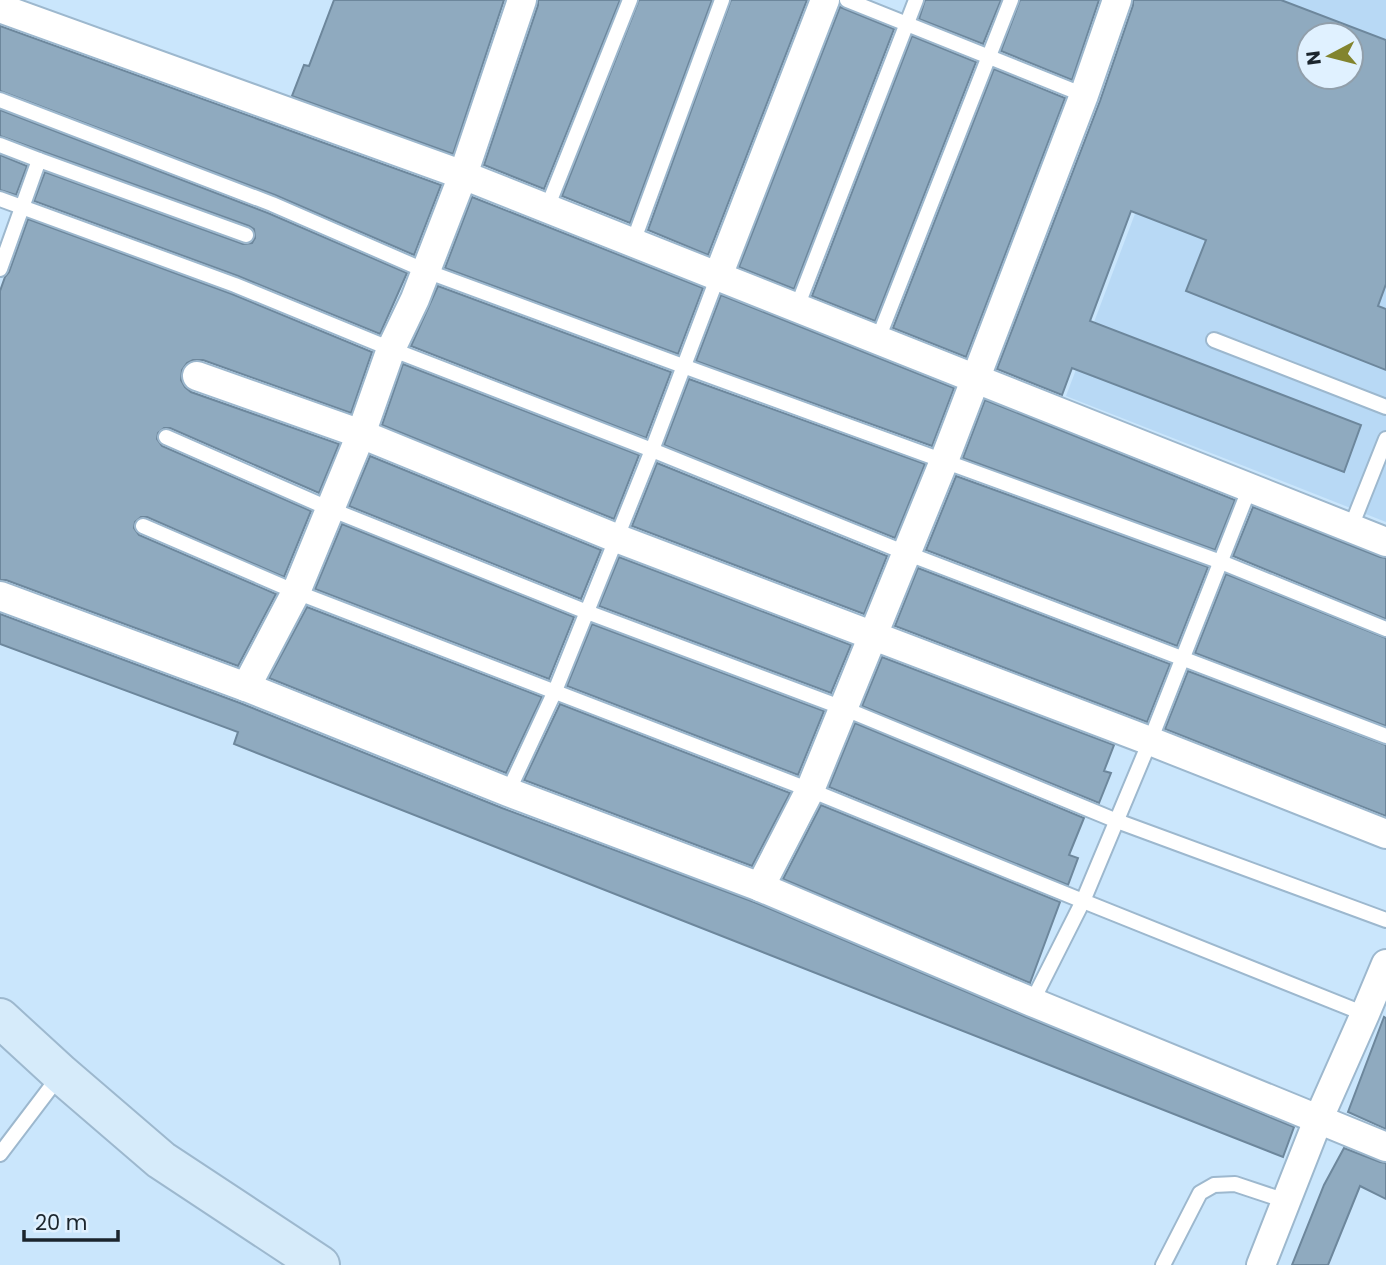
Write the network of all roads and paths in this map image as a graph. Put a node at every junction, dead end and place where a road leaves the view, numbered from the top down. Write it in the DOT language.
graph roads {
  1 [pos="522,0"];
  2 [pos="630,0"];
  3 [pos="722,0"];
  4 [pos="825,0"];
  5 [pos="847,0"];
  6 [pos="916,0"];
  7 [pos="1011,0"];
  8 [pos="1117,0"];
  9 [pos="0,8"];
  10 [pos="907,24"];
  11 [pos="988,56"];
  12 [pos="1084,95"];
  13 [pos="0,100"];
  14 [pos="0,145"];
  15 [pos="39,160"];
  16 [pos="463,175"];
  17 [pos="0,199"];
  18 [pos="22,208"];
  19 [pos="547,208"];
  20 [pos="246,235"];
  21 [pos="633,242"];
  22 [pos="0,270"];
  23 [pos="426,271"];
  24 [pos="718,276"];
  25 [pos="797,307"];
  26 [pos="878,339"];
  27 [pos="1214,340"];
  28 [pos="391,349"];
  29 [pos="683,366"];
  30 [pos="197,376"];
  31 [pos="976,379"];
  32 [pos="1386,407"];
  33 [pos="361,434"];
  34 [pos="166,437"];
  35 [pos="1386,439"];
  36 [pos="652,450"];
  37 [pos="944,461"];
  38 [pos="1250,487"];
  39 [pos="330,509"];
  40 [pos="143,526"];
  41 [pos="1351,527"];
  42 [pos="616,538"];
  43 [pos="1386,542"];
  44 [pos="905,554"];
  45 [pos="1221,562"];
  46 [pos="296,592"];
  47 [pos="0,596"];
  48 [pos="587,612"];
  49 [pos="1386,629"];
  50 [pos="872,636"];
  51 [pos="1183,658"];
  52 [pos="246,687"];
  53 [pos="555,691"];
  54 [pos="843,708"];
  55 [pos="1386,736"];
  56 [pos="1150,741"];
  57 [pos="810,790"];
  58 [pos="508,792"];
  59 [pos="1117,821"];
  60 [pos="1386,834"];
  61 [pos="760,887"];
  62 [pos="1083,901"];
  63 [pos="1386,920"];
  64 [pos="1386,964"];
  65 [pos="1031,1002"];
  66 [pos="1365,1014"];
  67 [pos="0,1018"];
  68 [pos="61,1074"];
  69 [pos="1318,1120"];
  70 [pos="1386,1147"];
  71 [pos="0,1154"];
  72 [pos="1286,1200"];
  73 [pos="320,1265"];
  74 [pos="1163,1265"];
  75 [pos="1261,1265"];
  1 -- 16 [label="street"];
  2 -- 19 [label="lane"];
  3 -- 21 [label="lane"];
  4 -- 24 [label="street"];
  5 -- 10 [label="lane"];
  6 -- 10 [label="lane"];
  7 -- 11 [label="lane"];
  8 -- 12 [label="street"];
  9 -- 16 [label="street"];
  10 -- 11 [label="lane"];
  10 -- 25 [label="lane"];
  11 -- 12 [label="lane"];
  11 -- 26 [label="lane"];
  12 -- 31 [label="street"];
  13 -- 23 [label="lane"];
  14 -- 15 [label="lane"];
  15 -- 18 [label="lane"];
  15 -- 20 [label="lane"];
  16 -- 19 [label="street"];
  16 -- 23 [label="street"];
  17 -- 18 [label="lane"];
  18 -- 22 [label="lane"];
  18 -- 28 [label="lane"];
  19 -- 21 [label="street"];
  21 -- 24 [label="street"];
  23 -- 28 [label="street"];
  23 -- 29 [label="lane"];
  24 -- 25 [label="street"];
  24 -- 29 [label="lane"];
  25 -- 26 [label="street"];
  26 -- 31 [label="street"];
  27 -- 32 [label="lane"];
  28 -- 33 [label="street"];
  28 -- 36 [label="lane"];
  29 -- 36 [label="lane"];
  29 -- 37 [label="lane"];
  30 -- 33 [label="street"];
  31 -- 37 [label="street"];
  31 -- 38 [label="street"];
  33 -- 39 [label="street"];
  33 -- 42 [label="street"];
  34 -- 39 [label="lane"];
  35 -- 41 [label="lane"];
  36 -- 42 [label="lane"];
  36 -- 44 [label="lane"];
  37 -- 44 [label="street"];
  37 -- 45 [label="lane"];
  38 -- 41 [label="street"];
  38 -- 45 [label="lane"];
  39 -- 46 [label="street"];
  39 -- 48 [label="lane"];
  40 -- 46 [label="lane"];
  41 -- 43 [label="street"];
  42 -- 48 [label="lane"];
  42 -- 50 [label="street"];
  44 -- 50 [label="street"];
  44 -- 51 [label="lane"];
  45 -- 49 [label="lane"];
  45 -- 51 [label="lane"];
  46 -- 52 [label="street"];
  46 -- 53 [label="lane"];
  47 -- 52 [label="street"];
  48 -- 53 [label="lane"];
  48 -- 54 [label="lane"];
  50 -- 54 [label="street"];
  50 -- 56 [label="street"];
  51 -- 55 [label="lane"];
  51 -- 56 [label="lane"];
  52 -- 58 [label="street"];
  53 -- 57 [label="lane"];
  53 -- 58 [label="lane"];
  54 -- 57 [label="street"];
  54 -- 59 [label="lane"];
  56 -- 59 [label="lane"];
  56 -- 60 [label="street"];
  57 -- 61 [label="street"];
  57 -- 62 [label="lane"];
  58 -- 61 [label="street"];
  59 -- 62 [label="lane"];
  59 -- 63 [label="lane"];
  61 -- 65 [label="street"];
  62 -- 65 [label="lane"];
  62 -- 66 [label="lane"];
  64 -- 66 [label="street"];
  65 -- 69 [label="street"];
  66 -- 69 [label="street"];
  67 -- 68 [label="main road"];
  68 -- 71 [label="lane"];
  68 -- 73 [label="main road"];
  69 -- 70 [label="street"];
  69 -- 72 [label="street"];
  72 -- 74 [label="lane"];
  72 -- 75 [label="street"];
}
